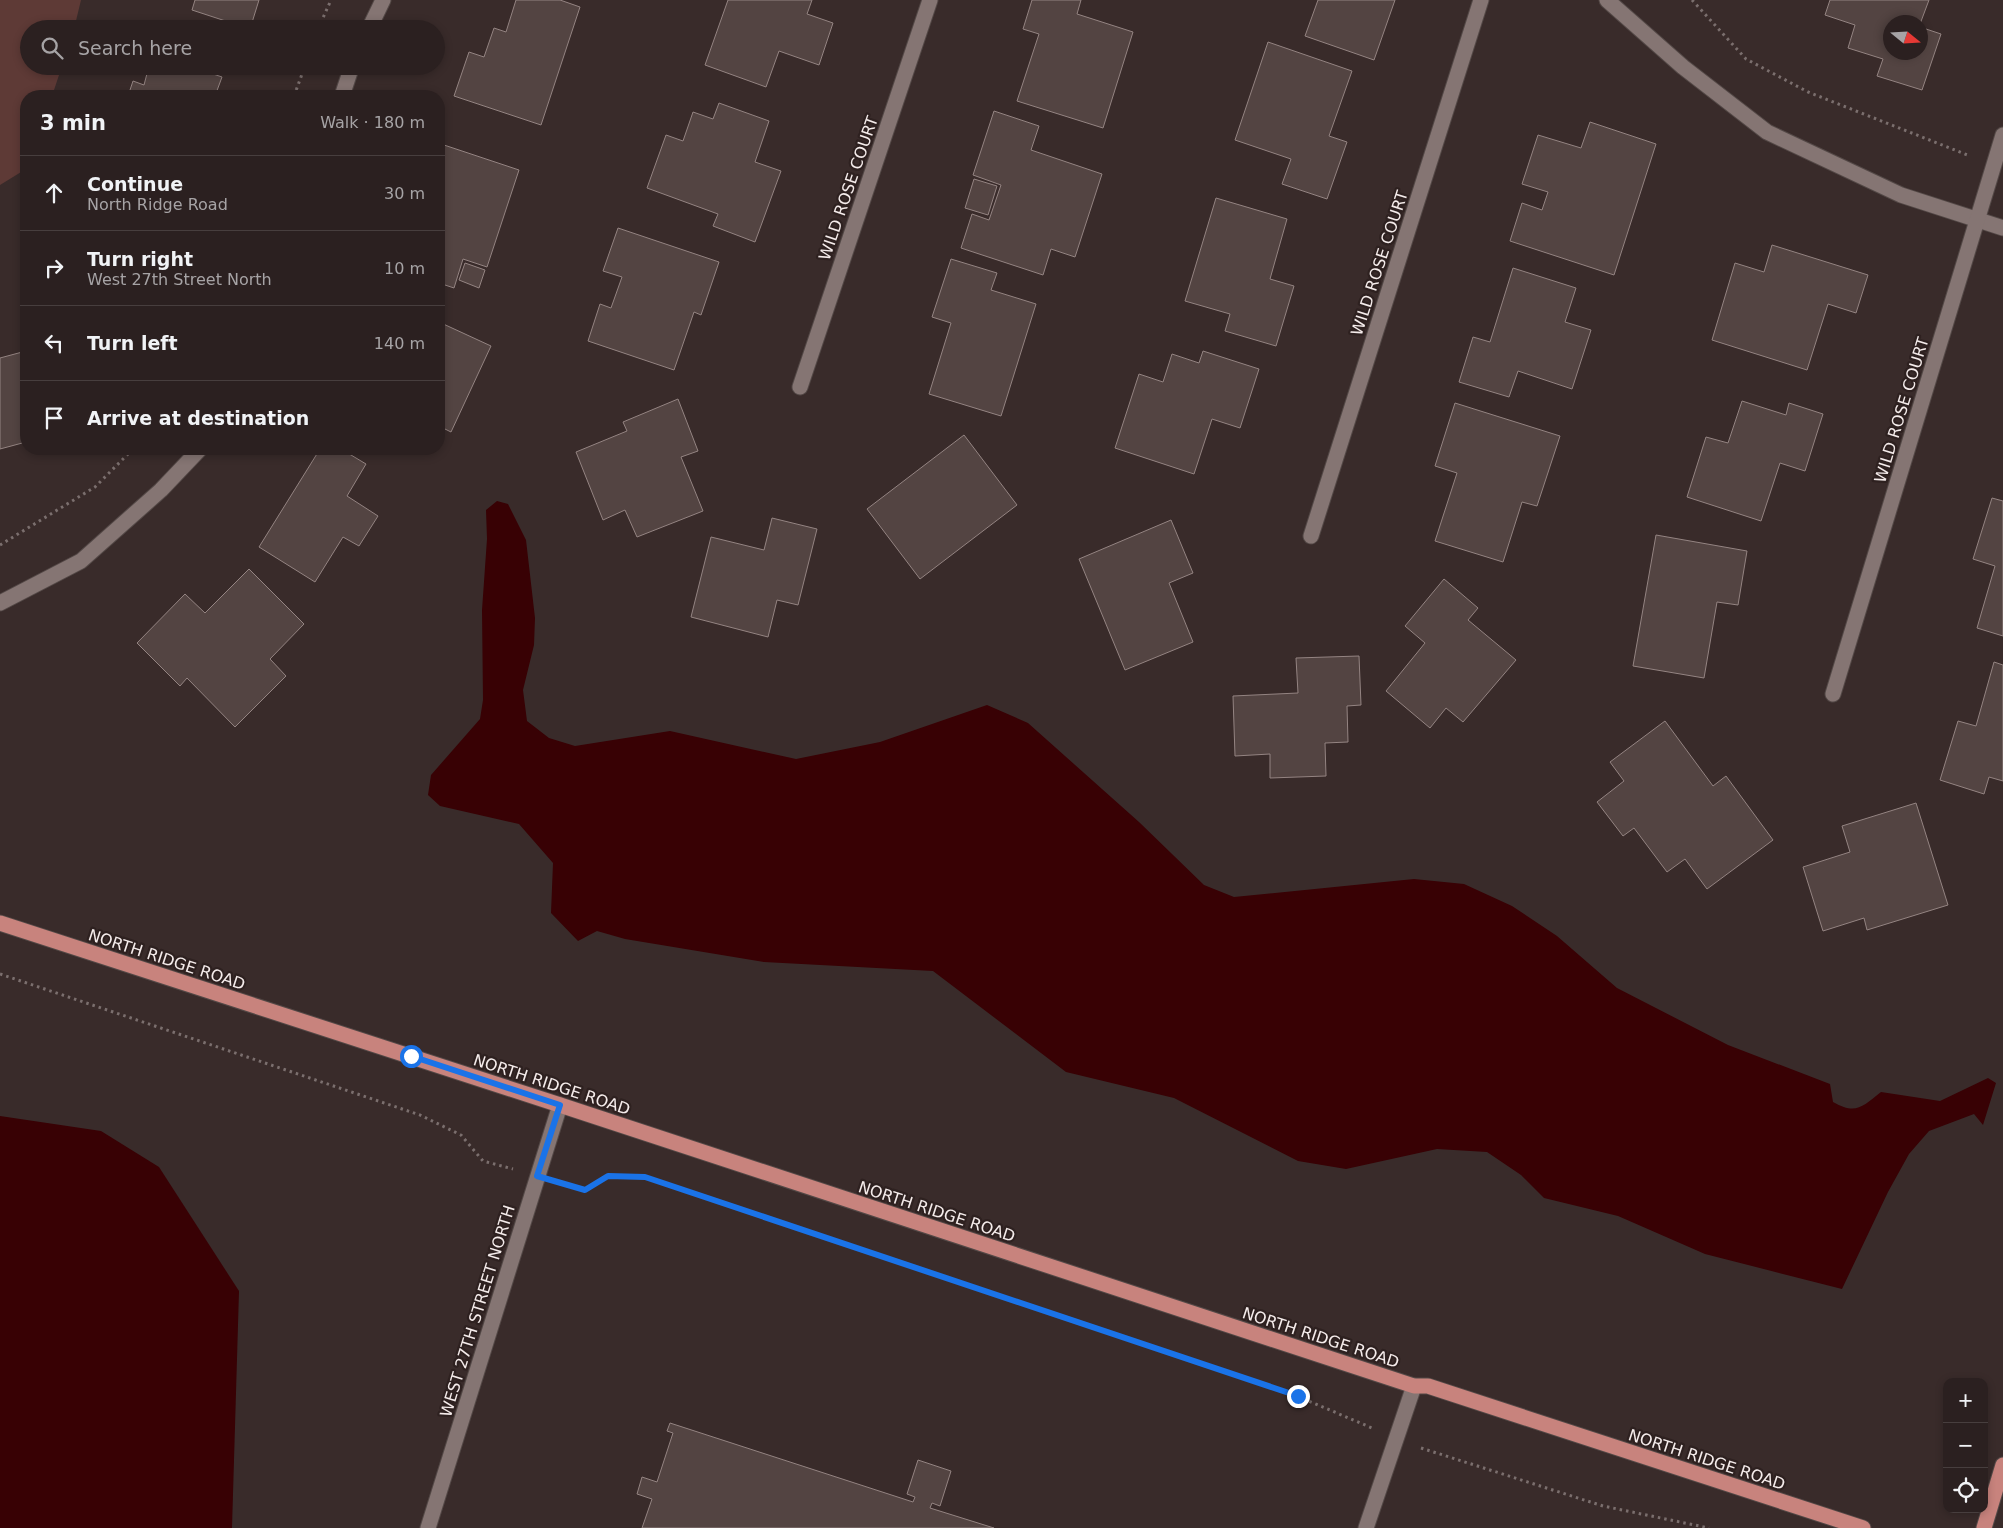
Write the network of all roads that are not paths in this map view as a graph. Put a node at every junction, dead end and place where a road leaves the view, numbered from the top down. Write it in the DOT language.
graph roads {
  1 [pos="383,0"];
  2 [pos="930,0"];
  3 [pos="1481,0"];
  4 [pos="1607,0"];
  5 [pos="373,20"];
  6 [pos="349,75"];
  7 [pos="344,90"];
  8 [pos="2003,135"];
  9 [pos="1977,220"];
  10 [pos="2003,228"];
  11 [pos="800,387"];
  12 [pos="194,455"];
  13 [pos="1311,536"];
  14 [pos="0,603"];
  15 [pos="1834,694"];
  16 [pos="0,923"];
  17 [pos="560,1105"];
  18 [pos="1414,1386"];
  19 [pos="2003,1465"];
  20 [pos="428,1528"];
  21 [pos="1366,1528"];
  22 [pos="1863,1528"];
  23 [pos="1984,1528"];
  1 -- 5 [label="street"];
  2 -- 11 [label="street, WILD ROSE COURT"];
  3 -- 13 [label="street, WILD ROSE COURT"];
  4 -- 9 [label="street"];
  6 -- 7 [label="street"];
  8 -- 9 [label="street, WILD ROSE COURT"];
  9 -- 10 [label="street"];
  9 -- 15 [label="street, WILD ROSE COURT"];
  12 -- 14 [label="street"];
  16 -- 17 [label="main road, NORTH RIDGE ROAD"];
  17 -- 18 [label="main road, NORTH RIDGE ROAD"];
  17 -- 20 [label="street, WEST 27TH STREET NORTH"];
  18 -- 21 [label="street"];
  18 -- 22 [label="main road, NORTH RIDGE ROAD"];
  19 -- 23 [label="main road"];
}
